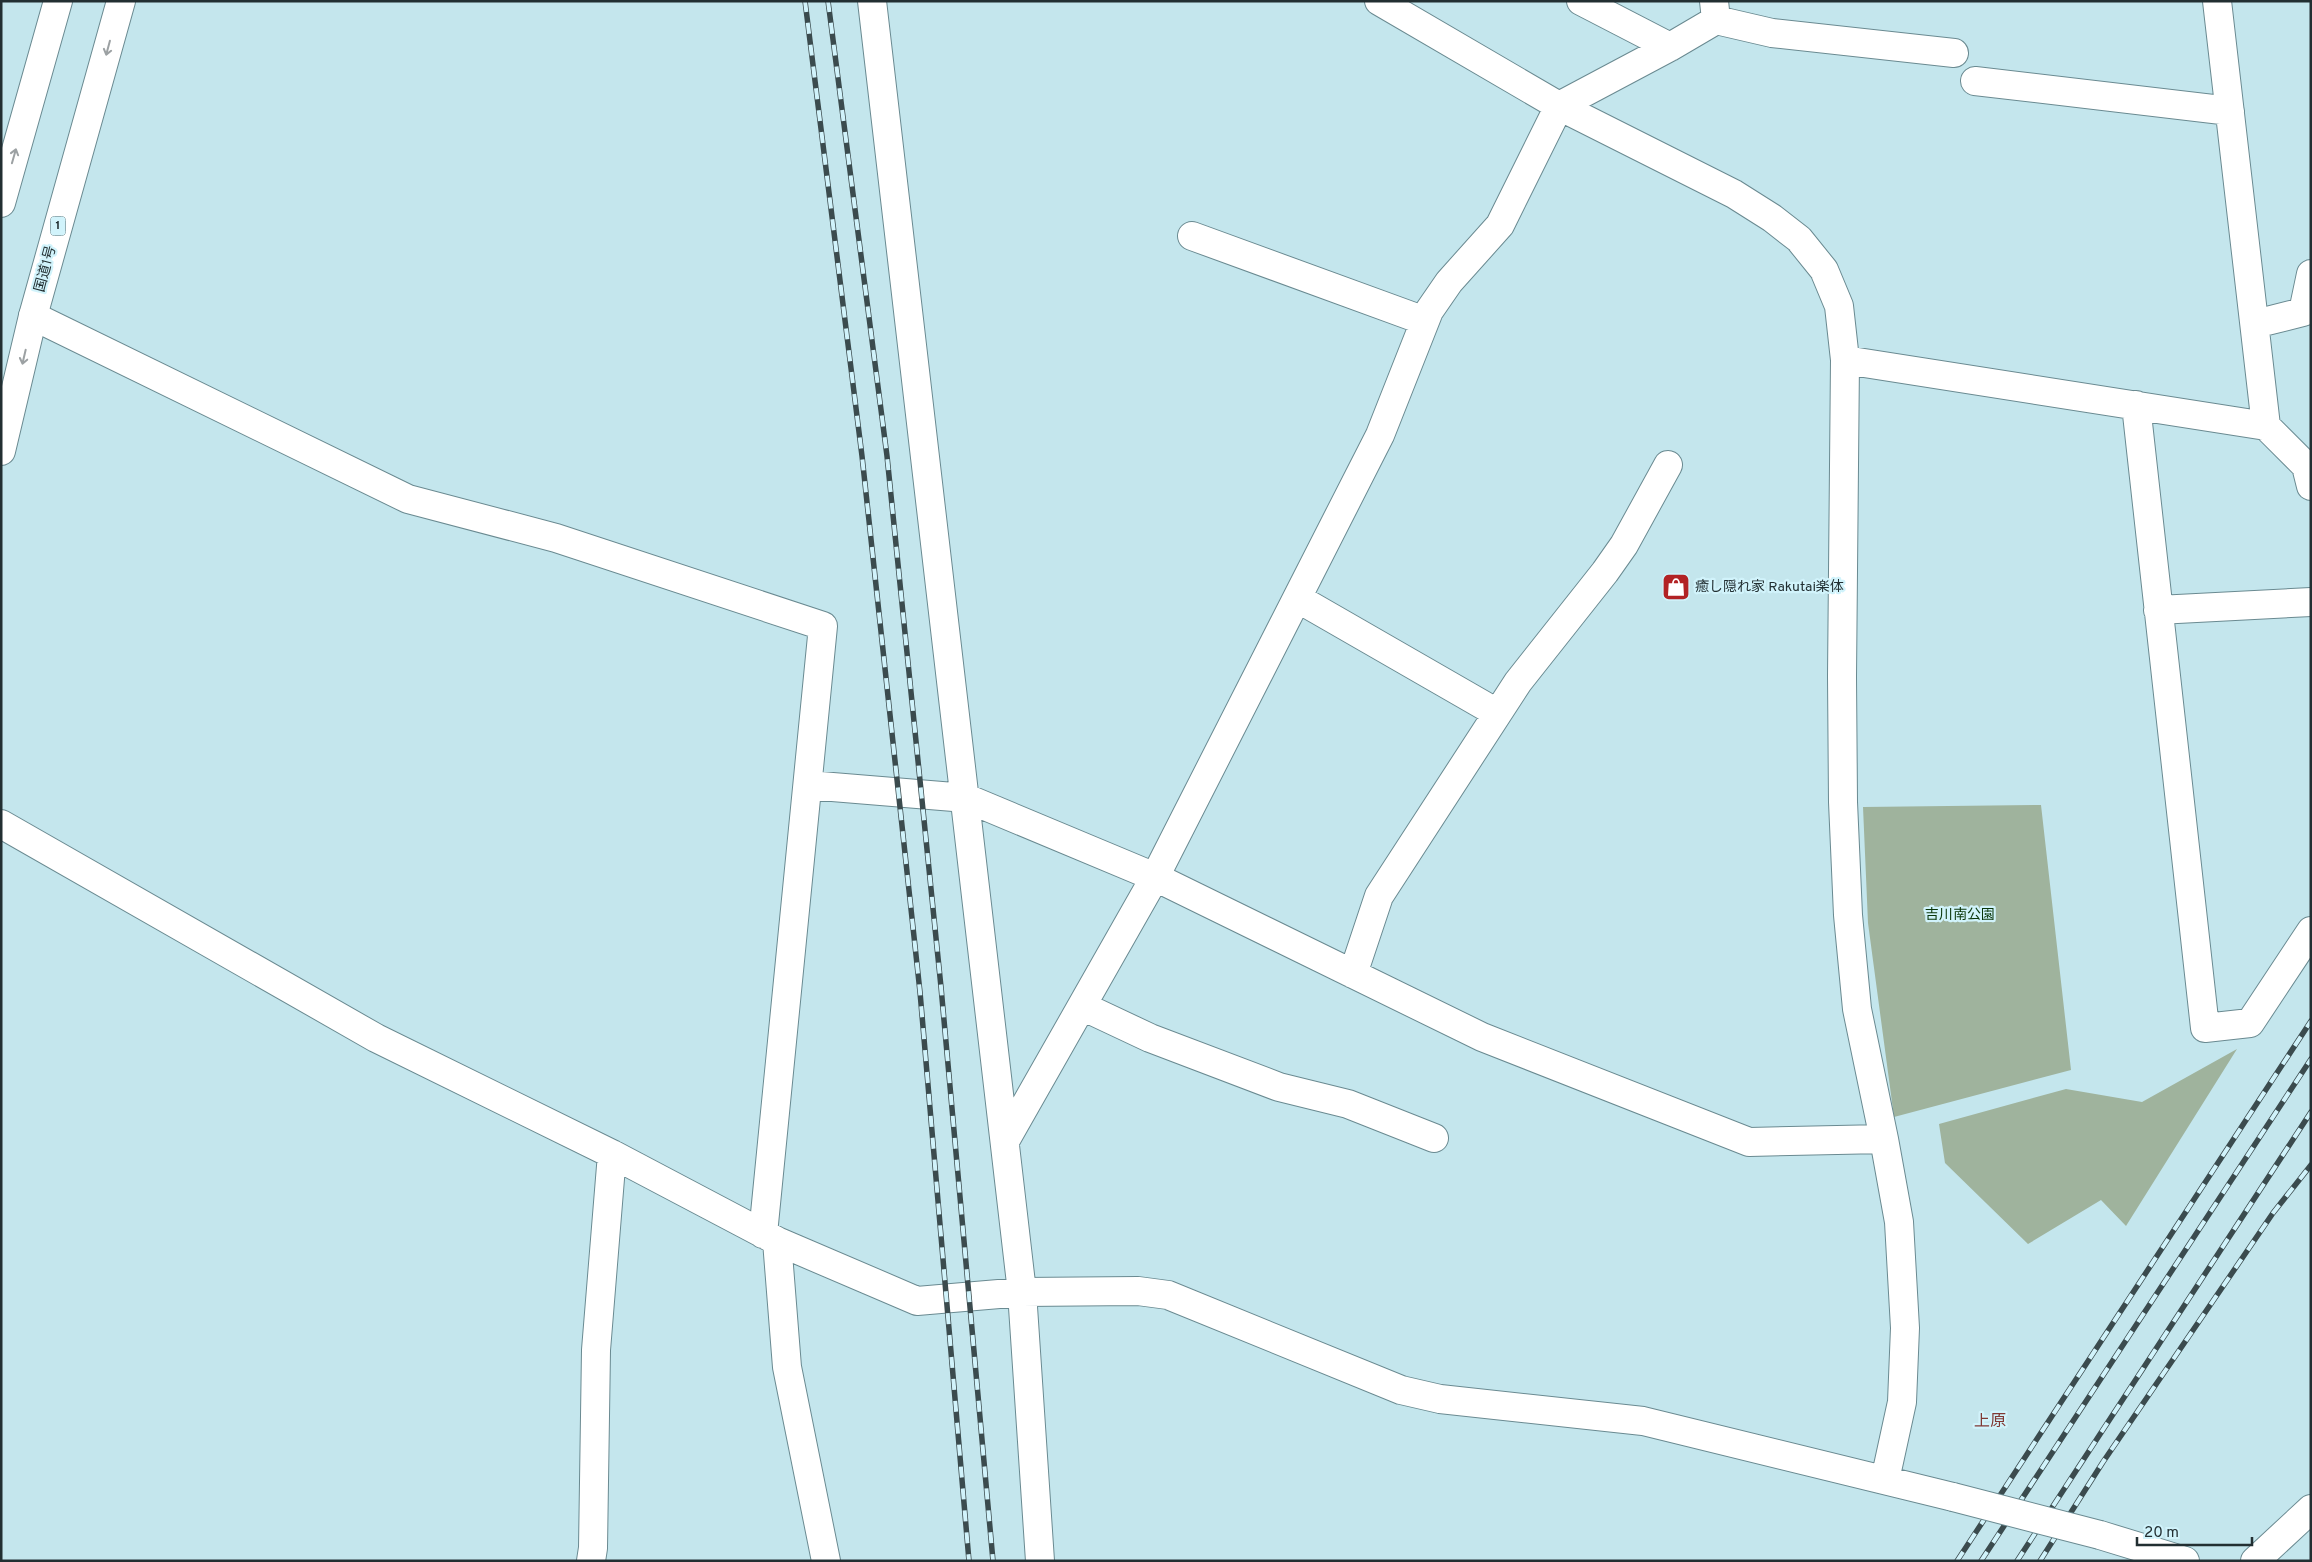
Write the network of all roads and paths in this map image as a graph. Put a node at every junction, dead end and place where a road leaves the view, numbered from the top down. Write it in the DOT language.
graph roads {
  1 [pos="58,1"];
  2 [pos="120,1"];
  3 [pos="872,1"];
  4 [pos="1379,1"];
  5 [pos="1581,1"];
  6 [pos="2217,1"];
  7 [pos="1715,11"];
  8 [pos="1670,47"];
  9 [pos="1954,53"];
  10 [pos="1976,81"];
  11 [pos="1560,106"];
  12 [pos="2230,111"];
  13 [pos="1,203"];
  14 [pos="1192,236"];
  15 [pos="2311,274"];
  16 [pos="33,316"];
  17 [pos="1425,320"];
  18 [pos="2255,324"];
  19 [pos="1845,360"];
  20 [pos="2136,405"];
  21 [pos="2266,426"];
  22 [pos="1,451"];
  23 [pos="1668,465"];
  24 [pos="2311,486"];
  25 [pos="1297,598"];
  26 [pos="2311,602"];
  27 [pos="2158,610"];
  28 [pos="1498,713"];
  29 [pos="808,785"];
  30 [pos="966,798"];
  31 [pos="1,824"];
  32 [pos="1155,877"];
  33 [pos="2311,931"];
  34 [pos="1353,974"];
  35 [pos="1082,1006"];
  36 [pos="1434,1138"];
  37 [pos="1884,1139"];
  38 [pos="1005,1140"];
  39 [pos="612,1154"];
  40 [pos="770,1238"];
  41 [pos="1022,1292"];
  42 [pos="1885,1480"];
  43 [pos="2311,1509"];
  44 [pos="591,1561"];
  45 [pos="826,1561"];
  46 [pos="1040,1561"];
  47 [pos="2185,1561"];
  48 [pos="2255,1561"];
  13 -- 1 [label="main road, one-way"];
  2 -- 16 [label="main road, 国道1号 / 1, one-way"];
  3 -- 30 [label="main road"];
  4 -- 11 [label="main road"];
  5 -- 8 [label="main road"];
  6 -- 12 [label="main road"];
  7 -- 8 [label="main road"];
  7 -- 9 [label="main road"];
  8 -- 11 [label="main road"];
  10 -- 12 [label="main road"];
  11 -- 17 [label="main road"];
  11 -- 19 [label="main road"];
  12 -- 18 [label="main road"];
  14 -- 17 [label="main road"];
  15 -- 18 [label="main road"];
  16 -- 22 [label="main road, 国道1号 / 1, one-way"];
  16 -- 29 [label="main road"];
  17 -- 25 [label="main road"];
  18 -- 21 [label="main road"];
  19 -- 20 [label="main road"];
  19 -- 37 [label="main road"];
  20 -- 21 [label="main road"];
  20 -- 27 [label="main road"];
  21 -- 24 [label="main road"];
  23 -- 28 [label="main road"];
  25 -- 28 [label="main road"];
  25 -- 32 [label="main road"];
  26 -- 27 [label="main road"];
  27 -- 33 [label="main road"];
  28 -- 34 [label="main road"];
  29 -- 30 [label="main road"];
  29 -- 40 [label="main road"];
  30 -- 32 [label="main road"];
  30 -- 38 [label="main road"];
  31 -- 39 [label="main road"];
  32 -- 34 [label="main road"];
  32 -- 35 [label="main road"];
  34 -- 37 [label="main road"];
  35 -- 36 [label="main road"];
  35 -- 38 [label="main road"];
  37 -- 42 [label="main road"];
  38 -- 41 [label="main road"];
  39 -- 40 [label="main road"];
  39 -- 44 [label="main road"];
  40 -- 41 [label="main road"];
  40 -- 45 [label="main road"];
  41 -- 42 [label="main road"];
  41 -- 46 [label="main road"];
  42 -- 47 [label="main road, bridge"];
  43 -- 48 [label="main road"];
}
